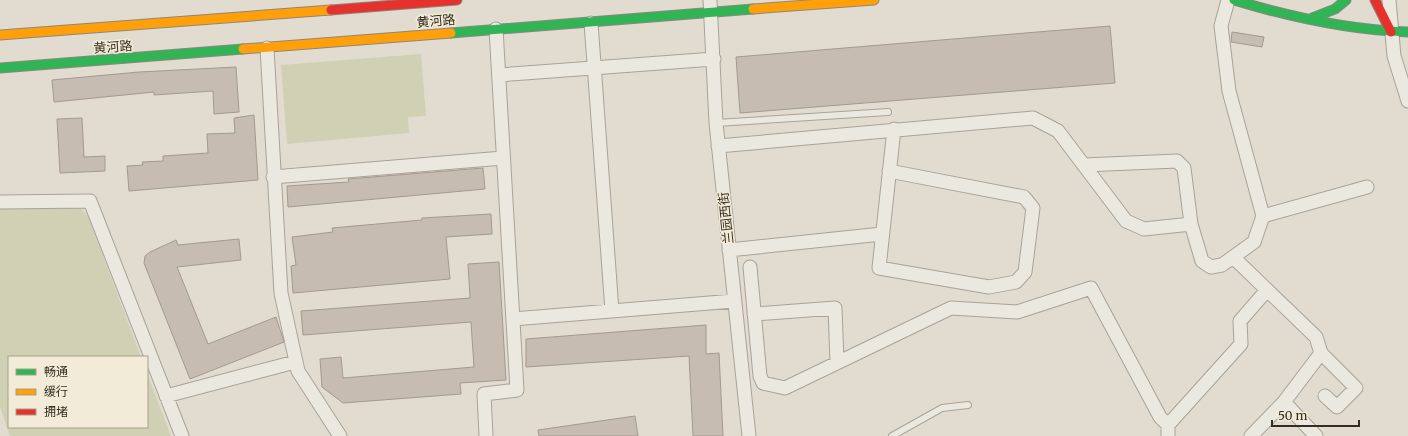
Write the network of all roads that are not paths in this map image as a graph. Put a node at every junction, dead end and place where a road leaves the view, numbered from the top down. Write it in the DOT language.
graph roads {
  1 [pos="457,0"];
  2 [pos="710,0"];
  3 [pos="874,0"];
  4 [pos="1228,0"];
  5 [pos="1234,0"];
  6 [pos="1346,0"];
  7 [pos="1375,0"];
  8 [pos="1389,0"];
  9 [pos="1281,3"];
  10 [pos="710,13"];
  11 [pos="1296,15"];
  12 [pos="1312,18"];
  13 [pos="591,23"];
  14 [pos="496,29"];
  15 [pos="1374,31"];
  16 [pos="1391,32"];
  17 [pos="1408,32"];
  18 [pos="0,35"];
  19 [pos="267,48"];
  20 [pos="1394,56"];
  21 [pos="714,59"];
  22 [pos="0,68"];
  23 [pos="595,68"];
  24 [pos="498,76"];
  25 [pos="1408,101"];
  26 [pos="888,112"];
  27 [pos="716,124"];
  28 [pos="894,129"];
  29 [pos="718,146"];
  30 [pos="503,158"];
  31 [pos="1084,164"];
  32 [pos="889,171"];
  33 [pos="273,177"];
  34 [pos="1367,187"];
  35 [pos="0,202"];
  36 [pos="1263,216"];
  37 [pos="1191,224"];
  38 [pos="882,234"];
  39 [pos="729,250"];
  40 [pos="1234,258"];
  41 [pos="750,267"];
  42 [pos="1267,290"];
  43 [pos="734,301"];
  44 [pos="612,311"];
  45 [pos="754,314"];
  46 [pos="513,319"];
  47 [pos="1321,354"];
  48 [pos="295,362"];
  49 [pos="837,362"];
  50 [pos="166,396"];
  51 [pos="1325,396"];
  52 [pos="1284,402"];
  53 [pos="968,405"];
  54 [pos="1168,430"];
  55 [pos="182,436"];
  56 [pos="340,436"];
  57 [pos="486,436"];
  58 [pos="749,436"];
  59 [pos="892,436"];
  60 [pos="1251,436"];
  61 [pos="1316,436"];
  1 -- 18 [label="main road, 黄河路"];
  2 -- 10 [label="street, 兰园西街"];
  3 -- 10 [label="main road, 黄河路"];
  4 -- 36 [label="street"];
  5 -- 11 [label="main road"];
  6 -- 12 [label="main road"];
  7 -- 16 [label="main road"];
  8 -- 16 [label="street"];
  9 -- 11 [label="main road"];
  10 -- 13 [label="main road, 黄河路"];
  10 -- 21 [label="street, 兰园西街"];
  11 -- 12 [label="main road"];
  12 -- 15 [label="main road"];
  13 -- 14 [label="main road, 黄河路"];
  13 -- 23 [label="street"];
  14 -- 19 [label="main road, 黄河路"];
  14 -- 24 [label="street"];
  15 -- 16 [label="main road"];
  15 -- 20 [label="street"];
  16 -- 17 [label="main road"];
  16 -- 20 [label="street"];
  19 -- 22 [label="main road, 黄河路"];
  19 -- 33 [label="street"];
  20 -- 25 [label="street"];
  21 -- 23 [label="street"];
  21 -- 27 [label="street, 兰园西街"];
  23 -- 24 [label="street"];
  23 -- 44 [label="street"];
  24 -- 30 [label="street"];
  26 -- 27 [label="lane"];
  27 -- 29 [label="street, 兰园西街"];
  28 -- 29 [label="street"];
  28 -- 31 [label="street"];
  28 -- 32 [label="street"];
  29 -- 39 [label="street, 兰园西街"];
  30 -- 33 [label="street"];
  30 -- 46 [label="street"];
  31 -- 37 [label="street"];
  31 -- 37 [label="street"];
  32 -- 38 [label="street"];
  32 -- 38 [label="street"];
  33 -- 48 [label="street"];
  34 -- 36 [label="street"];
  35 -- 50 [label="street"];
  36 -- 40 [label="street"];
  37 -- 40 [label="street"];
  38 -- 39 [label="street"];
  39 -- 43 [label="street, 兰园西街"];
  40 -- 42 [label="street"];
  41 -- 45 [label="street"];
  42 -- 47 [label="street"];
  42 -- 54 [label="street"];
  43 -- 44 [label="street"];
  43 -- 58 [label="street, 兰园西街"];
  44 -- 46 [label="street"];
  45 -- 49 [label="street"];
  45 -- 49 [label="street"];
  46 -- 57 [label="street"];
  47 -- 51 [label="street"];
  47 -- 52 [label="street"];
  48 -- 50 [label="street"];
  48 -- 56 [label="street"];
  49 -- 54 [label="street"];
  50 -- 55 [label="street"];
  52 -- 60 [label="street"];
  52 -- 61 [label="street"];
  53 -- 59 [label="lane"];
}
